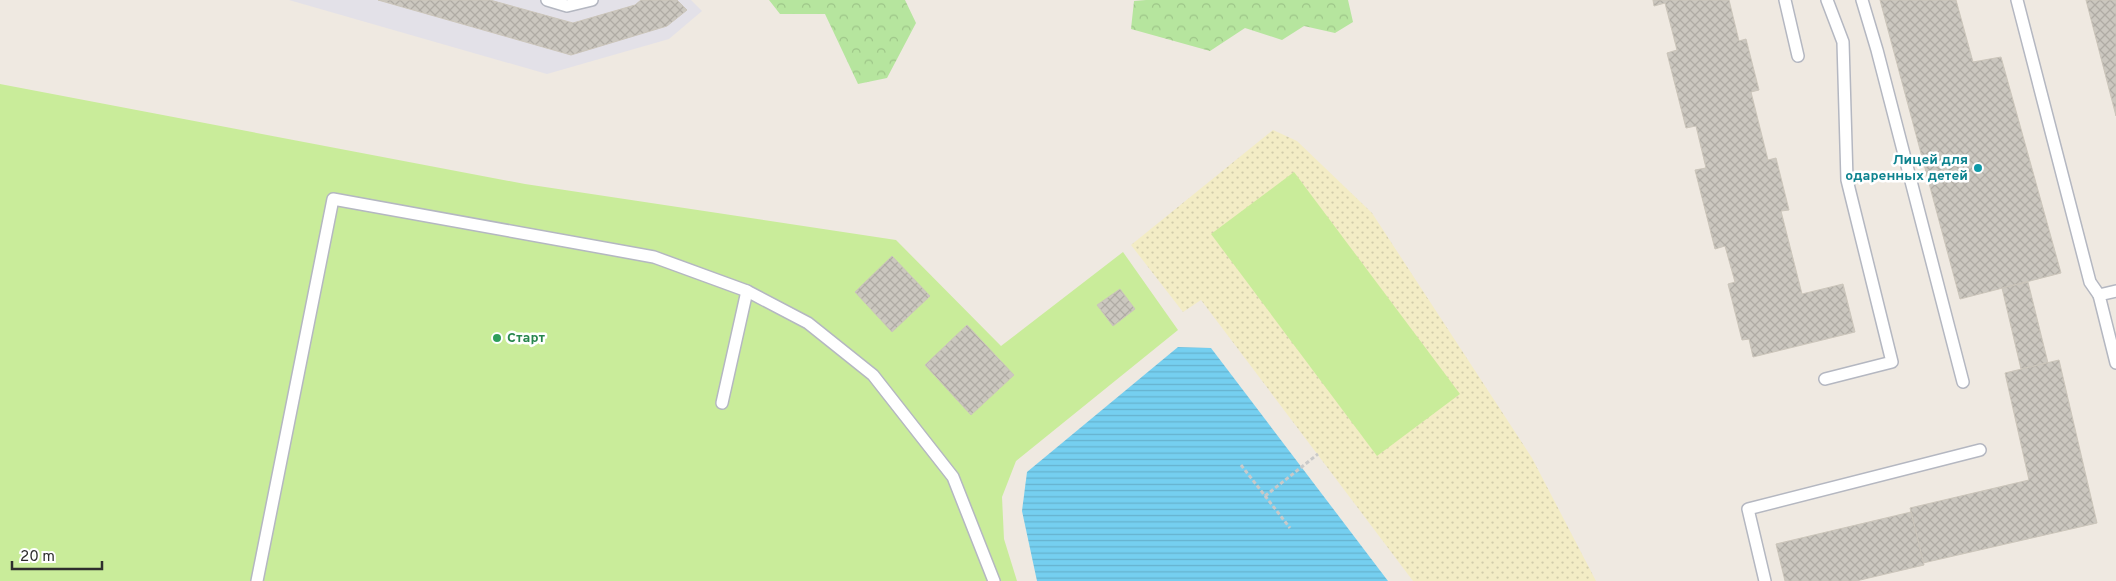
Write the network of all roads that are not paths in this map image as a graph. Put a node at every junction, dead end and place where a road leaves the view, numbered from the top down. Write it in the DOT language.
graph roads {
  1 [pos="547,0"];
  2 [pos="592,0"];
  3 [pos="1785,0"];
  4 [pos="1827,0"];
  5 [pos="1862,0"];
  6 [pos="2017,0"];
  7 [pos="1798,56"];
  8 [pos="747,291"];
  9 [pos="2116,291"];
  10 [pos="2099,296"];
  11 [pos="2116,363"];
  12 [pos="1826,379"];
  13 [pos="1963,382"];
  14 [pos="722,403"];
  15 [pos="1980,450"];
  16 [pos="257,581"];
  17 [pos="994,581"];
  18 [pos="1765,581"];
  1 -- 2 [label="lane"];
  3 -- 7 [label="lane"];
  4 -- 12 [label="lane"];
  5 -- 13 [label="lane"];
  6 -- 10 [label="lane"];
  8 -- 14 [label="lane"];
  8 -- 16 [label="lane"];
  8 -- 17 [label="lane"];
  9 -- 10 [label="lane"];
  10 -- 11 [label="lane"];
  15 -- 18 [label="lane"];
}
